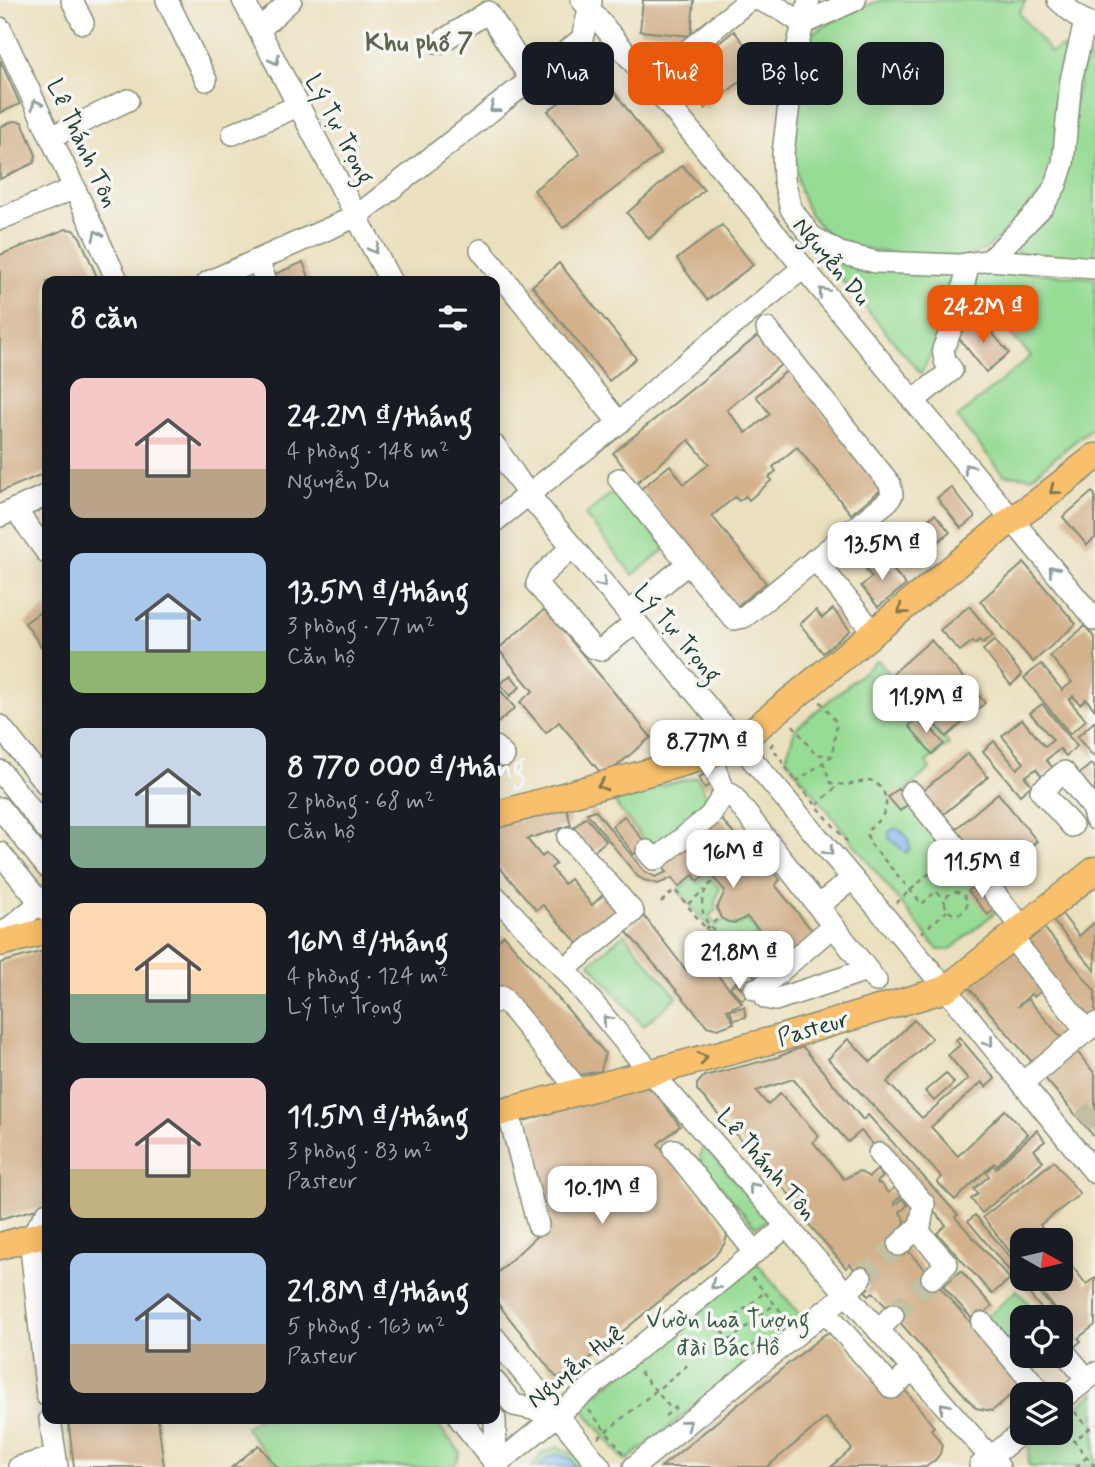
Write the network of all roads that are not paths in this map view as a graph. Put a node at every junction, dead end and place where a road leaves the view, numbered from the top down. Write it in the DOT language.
graph roads {
  1 [pos="72,0"];
  2 [pos="167,0"];
  3 [pos="243,0"];
  4 [pos="291,0"];
  5 [pos="750,0"];
  6 [pos="759,0"];
  7 [pos="809,0"];
  8 [pos="855,0"];
  9 [pos="1058,0"];
  10 [pos="588,3"];
  11 [pos="83,23"];
  12 [pos="803,23"];
  13 [pos="1090,24"];
  14 [pos="0,27"];
  15 [pos="258,30"];
  16 [pos="578,42"];
  17 [pos="699,42"];
  18 [pos="439,43"];
  19 [pos="628,54"];
  20 [pos="522,66"];
  21 [pos="206,80"];
  22 [pos="522,87"];
  23 [pos="128,100"];
  24 [pos="669,105"];
  25 [pos="298,106"];
  26 [pos="233,134"];
  27 [pos="51,137"];
  28 [pos="75,188"];
  29 [pos="356,216"];
  30 [pos="0,219"];
  31 [pos="803,228"];
  32 [pos="784,245"];
  33 [pos="481,250"];
  34 [pos="258,260"];
  35 [pos="990,260"];
  36 [pos="968,264"];
  37 [pos="803,268"];
  38 [pos="1095,268"];
  39 [pos="115,276"];
  40 [pos="222,276"];
  41 [pos="264,276"];
  42 [pos="388,276"];
  43 [pos="767,329"];
  44 [pos="913,401"];
  45 [pos="618,423"];
  46 [pos="500,454"];
  47 [pos="1095,457"];
  48 [pos="618,479"];
  49 [pos="527,494"];
  50 [pos="42,497"];
  51 [pos="7,513"];
  52 [pos="500,517"];
  53 [pos="1012,520"];
  54 [pos="572,547"];
  55 [pos="42,548"];
  56 [pos="815,559"];
  57 [pos="687,564"];
  58 [pos="631,617"];
  59 [pos="1095,620"];
  60 [pos="874,633"];
  61 [pos="0,726"];
  62 [pos="737,744"];
  63 [pos="709,755"];
  64 [pos="0,771"];
  65 [pos="42,779"];
  66 [pos="725,792"];
  67 [pos="911,792"];
  68 [pos="0,808"];
  69 [pos="1093,813"];
  70 [pos="500,814"];
  71 [pos="42,824"];
  72 [pos="568,838"];
  73 [pos="648,851"];
  74 [pos="0,853"];
  75 [pos="42,861"];
  76 [pos="1095,870"];
  77 [pos="852,879"];
  78 [pos="42,901"];
  79 [pos="500,901"];
  80 [pos="42,906"];
  81 [pos="818,906"];
  82 [pos="833,926"];
  83 [pos="42,932"];
  84 [pos="1017,932"];
  85 [pos="0,936"];
  86 [pos="0,943"];
  87 [pos="565,969"];
  88 [pos="946,989"];
  89 [pos="500,1000"];
  90 [pos="1088,1024"];
  91 [pos="652,1072"];
  92 [pos="1022,1083"];
  93 [pos="579,1091"];
  94 [pos="502,1112"];
  95 [pos="702,1129"];
  96 [pos="879,1154"];
  97 [pos="1095,1173"];
  98 [pos="538,1225"];
  99 [pos="920,1225"];
  100 [pos="787,1226"];
  101 [pos="38,1236"];
  102 [pos="899,1244"];
  103 [pos="0,1246"];
  104 [pos="750,1261"];
  105 [pos="861,1278"];
  106 [pos="932,1278"];
  107 [pos="846,1294"];
  108 [pos="42,1307"];
  109 [pos="825,1311"];
  110 [pos="982,1323"];
  111 [pos="500,1344"];
  112 [pos="1073,1359"];
  113 [pos="912,1370"];
  114 [pos="1091,1376"];
  115 [pos="1033,1382"];
  116 [pos="500,1388"];
  117 [pos="1073,1399"];
  118 [pos="556,1414"];
  119 [pos="51,1424"];
  120 [pos="464,1424"];
  121 [pos="495,1424"];
  122 [pos="1010,1444"];
  123 [pos="632,1459"];
  124 [pos="56,1462"];
  125 [pos="989,1464"];
  126 [pos="496,1466"];
  127 [pos="19,1467"];
  128 [pos="600,1467"];
  1 -- 11 [label="street"];
  2 -- 21 [label="street"];
  3 -- 15 [label="street, Lý Tự Trọng"];
  4 -- 15 [label="street"];
  5 -- 17 [label="street"];
  6 -- 12 [label="street"];
  7 -- 12 [label="street"];
  8 -- 12 [label="street"];
  9 -- 13 [label="street"];
  10 -- 16 [label="street"];
  10 -- 19 [label="street, Nguyễn Du"];
  12 -- 31 [label="street"];
  13 -- 35 [label="street"];
  27 -- 14 [label="street, Lê Thánh Tôn, one-way"];
  15 -- 25 [label="street, Lý Tự Trọng, one-way"];
  18 -- 20 [label="street"];
  22 -- 29 [label="street, one-way"];
  23 -- 27 [label="street"];
  24 -- 32 [label="street, Nguyễn Du"];
  25 -- 26 [label="street"];
  25 -- 29 [label="street, Lý Tự Trọng"];
  27 -- 28 [label="street, Lê Thánh Tôn"];
  28 -- 30 [label="street"];
  39 -- 28 [label="street, Lê Thánh Tôn, one-way"];
  29 -- 34 [label="street"];
  29 -- 42 [label="street, Lý Tự Trọng, one-way"];
  31 -- 32 [label="street"];
  31 -- 36 [label="street"];
  32 -- 37 [label="street, Nguyễn Du"];
  33 -- 45 [label="street"];
  34 -- 40 [label="street"];
  34 -- 41 [label="street"];
  35 -- 36 [label="street"];
  35 -- 38 [label="street"];
  36 -- 44 [label="street"];
  44 -- 37 [label="street, Nguyễn Du, one-way"];
  37 -- 45 [label="street"];
  43 -- 56 [label="street"];
  53 -- 44 [label="street, Nguyễn Du, one-way"];
  45 -- 49 [label="street"];
  46 -- 49 [label="street, Lý Tự Trọng"];
  47 -- 53 [label="main road, one-way"];
  48 -- 57 [label="street"];
  49 -- 52 [label="street"];
  49 -- 54 [label="street, Lý Tự Trọng"];
  50 -- 51 [label="street"];
  51 -- 55 [label="street"];
  59 -- 53 [label="street, Nguyễn Du, one-way"];
  53 -- 60 [label="main road, one-way"];
  54 -- 58 [label="street, Lý Tự Trọng, one-way"];
  54 -- 58 [label="street"];
  56 -- 57 [label="street"];
  56 -- 60 [label="street"];
  57 -- 58 [label="street"];
  58 -- 62 [label="street, Lý Tự Trọng"];
  60 -- 62 [label="main road"];
  61 -- 65 [label="street"];
  62 -- 63 [label="main road"];
  62 -- 77 [label="street, Lý Tự Trọng, one-way"];
  63 -- 66 [label="street"];
  63 -- 70 [label="main road, one-way"];
  64 -- 71 [label="street"];
  66 -- 73 [label="street"];
  66 -- 81 [label="street"];
  67 -- 84 [label="street"];
  68 -- 75 [label="street"];
  69 -- 69 [label="street"];
  72 -- 87 [label="street"];
  74 -- 78 [label="street"];
  76 -- 84 [label="main road, Pasteur"];
  77 -- 81 [label="street"];
  77 -- 88 [label="street, Lý Tự Trọng"];
  79 -- 87 [label="street, Lê Thánh Tôn"];
  80 -- 85 [label="street"];
  81 -- 82 [label="street"];
  82 -- 82 [label="street"];
  83 -- 86 [label="main road"];
  84 -- 88 [label="main road, Pasteur"];
  84 -- 90 [label="street"];
  91 -- 87 [label="street, Lê Thánh Tôn, one-way"];
  91 -- 88 [label="main road, Pasteur, one-way"];
  88 -- 92 [label="street, Lý Tự Trọng, one-way"];
  89 -- 93 [label="street"];
  90 -- 92 [label="street"];
  91 -- 93 [label="main road, Pasteur"];
  91 -- 95 [label="street, Lê Thánh Tôn"];
  92 -- 97 [label="street, Lý Tự Trọng"];
  93 -- 94 [label="main road, Pasteur"];
  94 -- 98 [label="street"];
  100 -- 95 [label="street, Lê Thánh Tôn, one-way"];
  95 -- 104 [label="street"];
  96 -- 99 [label="street"];
  99 -- 102 [label="street"];
  99 -- 106 [label="street"];
  100 -- 104 [label="street, Nguyễn Huệ"];
  100 -- 107 [label="street, Lê Thánh Tôn"];
  101 -- 103 [label="main road"];
  101 -- 108 [label="street"];
  104 -- 118 [label="street, Nguyễn Huệ, one-way"];
  105 -- 107 [label="street"];
  107 -- 109 [label="street"];
  107 -- 113 [label="street, Lê Thánh Tôn"];
  109 -- 113 [label="street"];
  123 -- 109 [label="street, one-way"];
  110 -- 115 [label="street"];
  111 -- 118 [label="street"];
  112 -- 114 [label="street"];
  125 -- 113 [label="street, Lê Thánh Tôn, one-way"];
  114 -- 117 [label="street"];
  116 -- 118 [label="street"];
  118 -- 126 [label="street, Nguyễn Huệ"];
  118 -- 128 [label="street"];
  119 -- 124 [label="street"];
  120 -- 126 [label="street"];
  121 -- 126 [label="street"];
  122 -- 125 [label="street"];
  124 -- 127 [label="street"];
}
